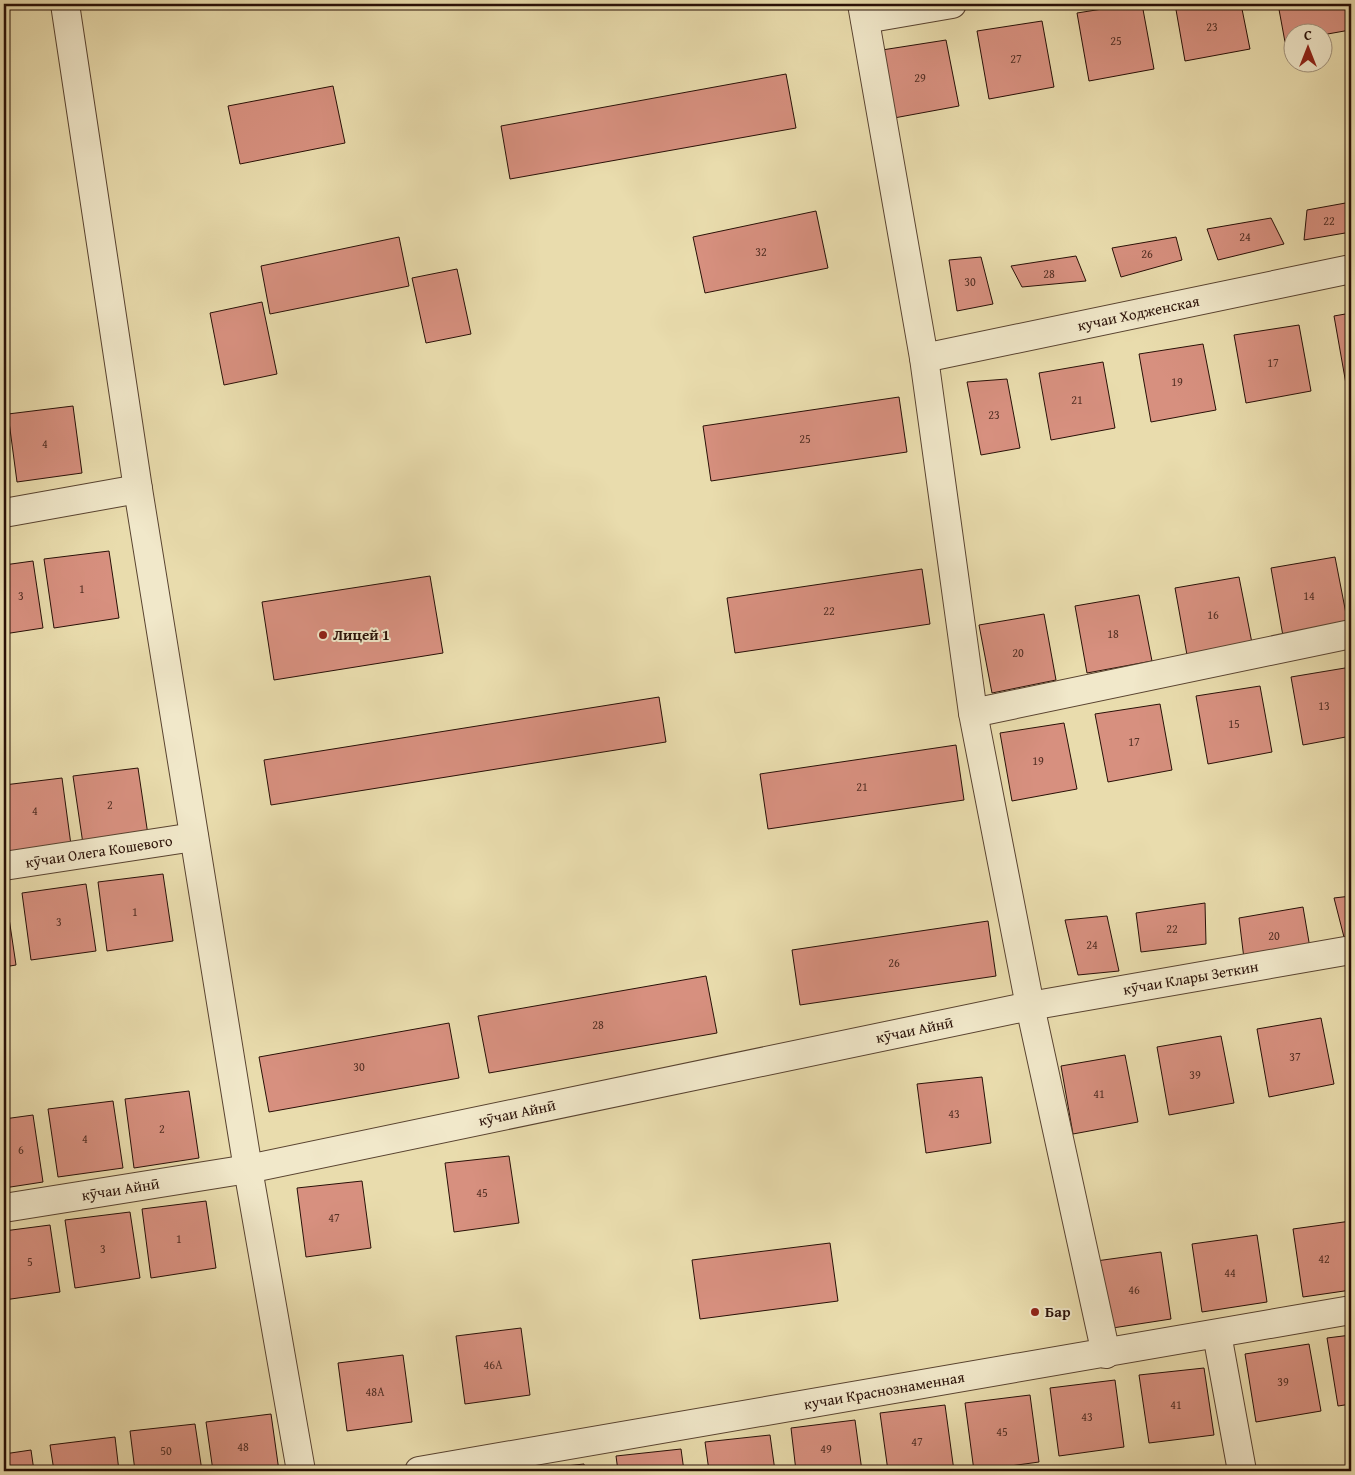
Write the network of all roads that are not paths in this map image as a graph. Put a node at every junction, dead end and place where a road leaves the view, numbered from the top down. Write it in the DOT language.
graph roads {
  1 [pos="65,4"];
  2 [pos="952,4"];
  3 [pos="864,11"];
  4 [pos="1351,269"];
  5 [pos="924,358"];
  6 [pos="138,489"];
  7 [pos="4,513"];
  8 [pos="1351,634"];
  9 [pos="973,712"];
  10 [pos="194,837"];
  11 [pos="4,866"];
  12 [pos="1351,950"];
  13 [pos="1030,1006"];
  14 [pos="248,1168"];
  15 [pos="4,1208"];
  16 [pos="1351,1310"];
  17 [pos="1217,1334"];
  18 [pos="1106,1354"];
  19 [pos="301,1471"];
  20 [pos="419,1471"];
  21 [pos="1242,1471"];
  1 -- 6 [label="street"];
  2 -- 3 [label="street"];
  3 -- 5 [label="street"];
  4 -- 5 [label="street, кучаи Ходженская"];
  5 -- 9 [label="street"];
  6 -- 7 [label="street"];
  6 -- 10 [label="street"];
  8 -- 9 [label="street"];
  9 -- 13 [label="street"];
  10 -- 11 [label="street, кӯчаи Олега Кошевого"];
  10 -- 14 [label="street"];
  12 -- 13 [label="street, кӯчаи Клары Зеткин"];
  13 -- 14 [label="street, кӯчаи Айнӣ"];
  13 -- 18 [label="street"];
  14 -- 15 [label="street, кӯчаи Айнӣ"];
  14 -- 19 [label="street"];
  16 -- 17 [label="street, кучаи Краснознаменная"];
  17 -- 18 [label="street, кучаи Краснознаменная"];
  17 -- 21 [label="street"];
  18 -- 20 [label="street, кучаи Краснознаменная"];
}
